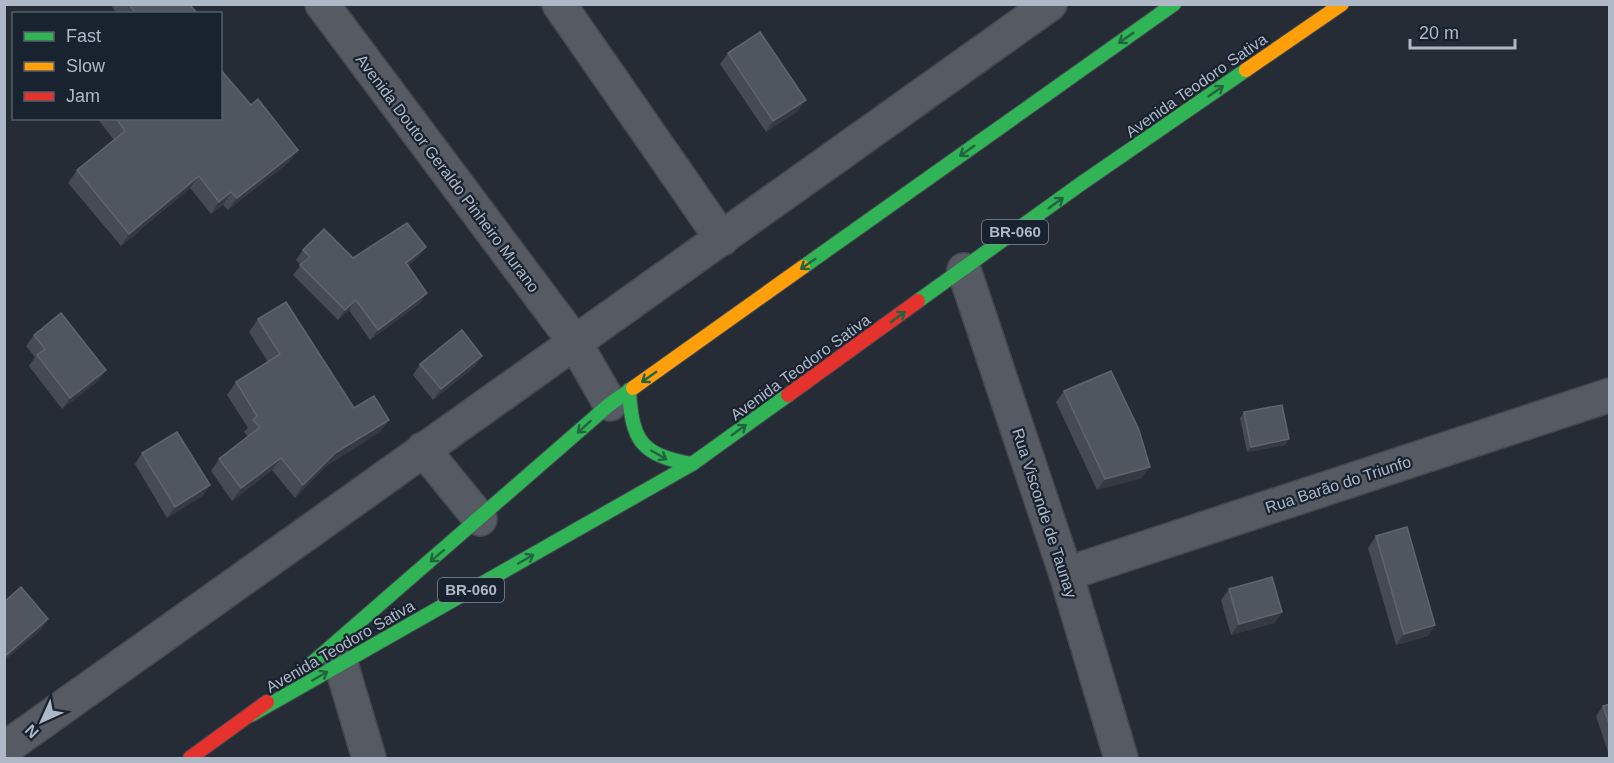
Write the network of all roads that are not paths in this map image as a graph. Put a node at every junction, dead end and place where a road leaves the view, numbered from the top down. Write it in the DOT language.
graph roads {
  1 [pos="322,4"];
  2 [pos="559,4"];
  3 [pos="1050,4"];
  4 [pos="1173,4"];
  5 [pos="1342,4"];
  6 [pos="722,239"];
  7 [pos="964,270"];
  8 [pos="574,341"];
  9 [pos="1610,395"];
  10 [pos="619,397"];
  11 [pos="423,449"];
  12 [pos="692,464"];
  13 [pos="480,519"];
  14 [pos="1066,574"];
  15 [pos="341,664"];
  16 [pos="251,715"];
  17 [pos="4,749"];
  18 [pos="190,759"];
  19 [pos="369,759"];
  20 [pos="1121,759"];
  1 -- 8 [label="street, Avenida Doutor Geraldo Pinheiro Murano"];
  2 -- 6 [label="street"];
  3 -- 6 [label="street"];
  4 -- 10 [label="main road, Avenida Teodoro Sativa / BR-060, one-way"];
  7 -- 5 [label="main road, Avenida Teodoro Sativa / BR-060, one-way"];
  6 -- 8 [label="street"];
  12 -- 7 [label="main road, Avenida Teodoro Sativa / BR-060, one-way"];
  7 -- 14 [label="street, Rua Visconde de Taunay"];
  8 -- 10 [label="street, Avenida Doutor Geraldo Pinheiro Murano"];
  8 -- 11 [label="street"];
  9 -- 14 [label="street, Rua Barão do Triunfo"];
  10 -- 12 [label="main road, one-way"];
  10 -- 13 [label="main road, Avenida Teodoro Sativa / BR-060, one-way"];
  11 -- 13 [label="street"];
  11 -- 17 [label="street"];
  15 -- 12 [label="main road, Avenida Teodoro Sativa / BR-060, one-way"];
  13 -- 16 [label="main road, Avenida Teodoro Sativa / BR-060, one-way"];
  14 -- 20 [label="street, Rua Visconde de Taunay"];
  16 -- 15 [label="main road, Avenida Teodoro Sativa / BR-060, one-way"];
  15 -- 19 [label="street"];
  16 -- 18 [label="main road, Avenida Teodoro Sativa / BR-060"];
}
